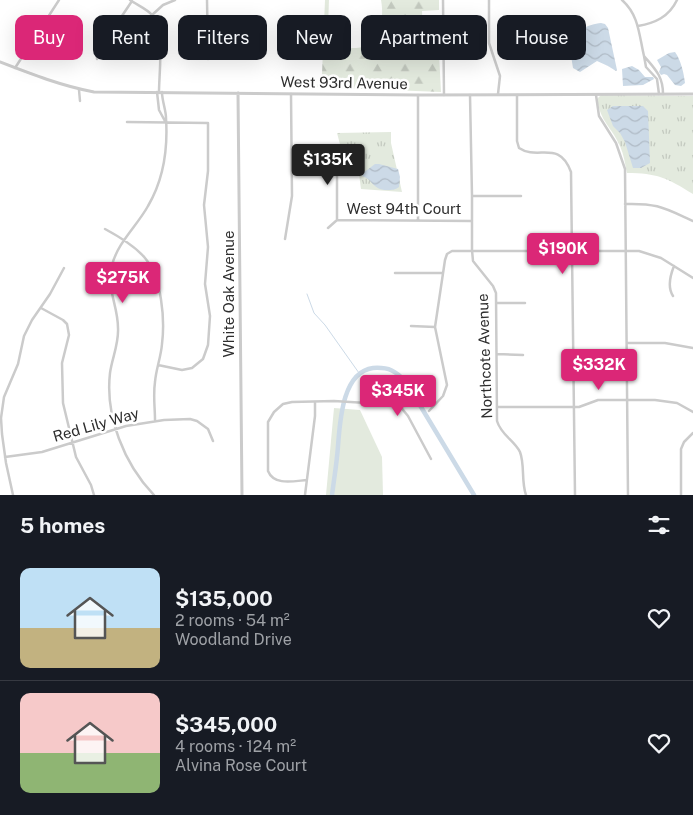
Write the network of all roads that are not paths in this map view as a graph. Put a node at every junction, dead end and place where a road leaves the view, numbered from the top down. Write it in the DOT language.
graph roads {
  1 [pos="59,0"];
  2 [pos="175,0"];
  3 [pos="207,0"];
  4 [pos="443,0"];
  5 [pos="489,0"];
  6 [pos="622,0"];
  7 [pos="677,0"];
  8 [pos="131,1"];
  9 [pos="122,15"];
  10 [pos="152,15"];
  11 [pos="207,15"];
  12 [pos="638,26"];
  13 [pos="644,56"];
  14 [pos="159,60"];
  15 [pos="0,62"];
  16 [pos="654,66"];
  17 [pos="15,68"];
  18 [pos="648,70"];
  19 [pos="657,76"];
  20 [pos="79,90"];
  21 [pos="159,92"];
  22 [pos="238,93"];
  23 [pos="291,94"];
  24 [pos="498,94"];
  25 [pos="517,94"];
  26 [pos="596,94"];
  27 [pos="658,94"];
  28 [pos="663,94"];
  29 [pos="693,94"];
  30 [pos="418,95"];
  31 [pos="444,95"];
  32 [pos="470,95"];
  33 [pos="80,101"];
  34 [pos="127,122"];
  35 [pos="166,123"];
  36 [pos="292,147"];
  37 [pos="472,196"];
  38 [pos="521,196"];
  39 [pos="625,204"];
  40 [pos="337,220"];
  41 [pos="418,220"];
  42 [pos="471,220"];
  43 [pos="693,221"];
  44 [pos="328,228"];
  45 [pos="105,229"];
  46 [pos="285,239"];
  47 [pos="124,241"];
  48 [pos="472,250"];
  49 [pos="572,250"];
  50 [pos="626,250"];
  51 [pos="674,266"];
  52 [pos="64,268"];
  53 [pos="395,273"];
  54 [pos="443,273"];
  55 [pos="693,278"];
  56 [pos="673,296"];
  57 [pos="497,303"];
  58 [pos="525,303"];
  59 [pos="41,308"];
  60 [pos="411,326"];
  61 [pos="435,327"];
  62 [pos="627,343"];
  63 [pos="693,348"];
  64 [pos="497,354"];
  65 [pos="523,355"];
  66 [pos="158,365"];
  67 [pos="627,400"];
  68 [pos="316,402"];
  69 [pos="497,407"];
  70 [pos="574,407"];
  71 [pos="429,410"];
  72 [pos="693,412"];
  73 [pos="156,420"];
  74 [pos="116,428"];
  75 [pos="693,433"];
  76 [pos="213,441"];
  77 [pos="72,442"];
  78 [pos="5,457"];
  79 [pos="431,459"];
  80 [pos="307,480"];
  81 [pos="13,495"];
  82 [pos="94,495"];
  83 [pos="154,495"];
  84 [pos="242,495"];
  85 [pos="304,495"];
  86 [pos="526,495"];
  87 [pos="575,495"];
  88 [pos="628,495"];
  89 [pos="681,495"];
  1 -- 17 [label="street"];
  2 -- 10 [label="street"];
  3 -- 11 [label="street"];
  4 -- 31 [label="street"];
  5 -- 24 [label="street"];
  6 -- 12 [label="street"];
  7 -- 12 [label="street"];
  8 -- 9 [label="street"];
  8 -- 10 [label="street"];
  12 -- 13 [label="street"];
  13 -- 16 [label="street"];
  13 -- 18 [label="street"];
  14 -- 21 [label="street"];
  15 -- 17 [label="street, West 93rd Avenue"];
  16 -- 18 [label="street"];
  16 -- 19 [label="street"];
  17 -- 20 [label="street, West 93rd Avenue"];
  18 -- 19 [label="street"];
  19 -- 27 [label="street"];
  19 -- 28 [label="street"];
  20 -- 21 [label="street, West 93rd Avenue"];
  20 -- 33 [label="street"];
  21 -- 22 [label="street, West 93rd Avenue"];
  21 -- 35 [label="street"];
  22 -- 23 [label="street, West 93rd Avenue"];
  22 -- 84 [label="street, White Oak Avenue"];
  23 -- 30 [label="street, West 93rd Avenue"];
  23 -- 36 [label="street"];
  24 -- 25 [label="street, West 93rd Avenue"];
  24 -- 32 [label="street, West 93rd Avenue"];
  25 -- 26 [label="street, West 93rd Avenue"];
  25 -- 49 [label="street"];
  26 -- 27 [label="street, West 93rd Avenue"];
  26 -- 39 [label="street"];
  27 -- 28 [label="street, West 93rd Avenue"];
  28 -- 29 [label="street, West 93rd Avenue"];
  30 -- 31 [label="street, West 93rd Avenue"];
  30 -- 41 [label="street"];
  31 -- 32 [label="street, West 93rd Avenue"];
  32 -- 37 [label="street, Northcote Avenue"];
  34 -- 35 [label="street"];
  35 -- 47 [label="street"];
  35 -- 66 [label="street"];
  36 -- 40 [label="street"];
  36 -- 46 [label="street"];
  37 -- 38 [label="street"];
  37 -- 42 [label="street, Northcote Avenue"];
  39 -- 43 [label="street"];
  39 -- 50 [label="street"];
  40 -- 41 [label="street, West 94th Court"];
  40 -- 44 [label="street"];
  41 -- 42 [label="street, West 94th Court"];
  42 -- 48 [label="street, Northcote Avenue"];
  45 -- 47 [label="street"];
  47 -- 66 [label="street"];
  47 -- 74 [label="street"];
  48 -- 49 [label="street"];
  48 -- 54 [label="street"];
  48 -- 57 [label="street, Northcote Avenue"];
  49 -- 50 [label="street"];
  49 -- 70 [label="street"];
  50 -- 51 [label="street"];
  50 -- 62 [label="street"];
  51 -- 55 [label="street"];
  51 -- 56 [label="street"];
  52 -- 59 [label="street"];
  53 -- 54 [label="street"];
  54 -- 61 [label="street"];
  57 -- 58 [label="street"];
  57 -- 64 [label="street, Northcote Avenue"];
  59 -- 77 [label="street"];
  59 -- 78 [label="street"];
  60 -- 61 [label="street"];
  61 -- 71 [label="street"];
  62 -- 63 [label="street"];
  62 -- 67 [label="street"];
  64 -- 65 [label="street"];
  64 -- 69 [label="street, Northcote Avenue"];
  66 -- 73 [label="street"];
  67 -- 70 [label="street"];
  67 -- 72 [label="street"];
  67 -- 88 [label="street"];
  68 -- 79 [label="street"];
  68 -- 80 [label="street"];
  68 -- 80 [label="street"];
  69 -- 70 [label="street"];
  69 -- 86 [label="street, Northcote Avenue"];
  70 -- 87 [label="street"];
  73 -- 74 [label="street, Red Lily Way"];
  73 -- 76 [label="street, Red Lily Way"];
  74 -- 77 [label="street, Red Lily Way"];
  74 -- 83 [label="street"];
  75 -- 89 [label="street"];
  77 -- 78 [label="street, Red Lily Way"];
  77 -- 82 [label="street"];
  78 -- 81 [label="street"];
  80 -- 85 [label="street"];
}
